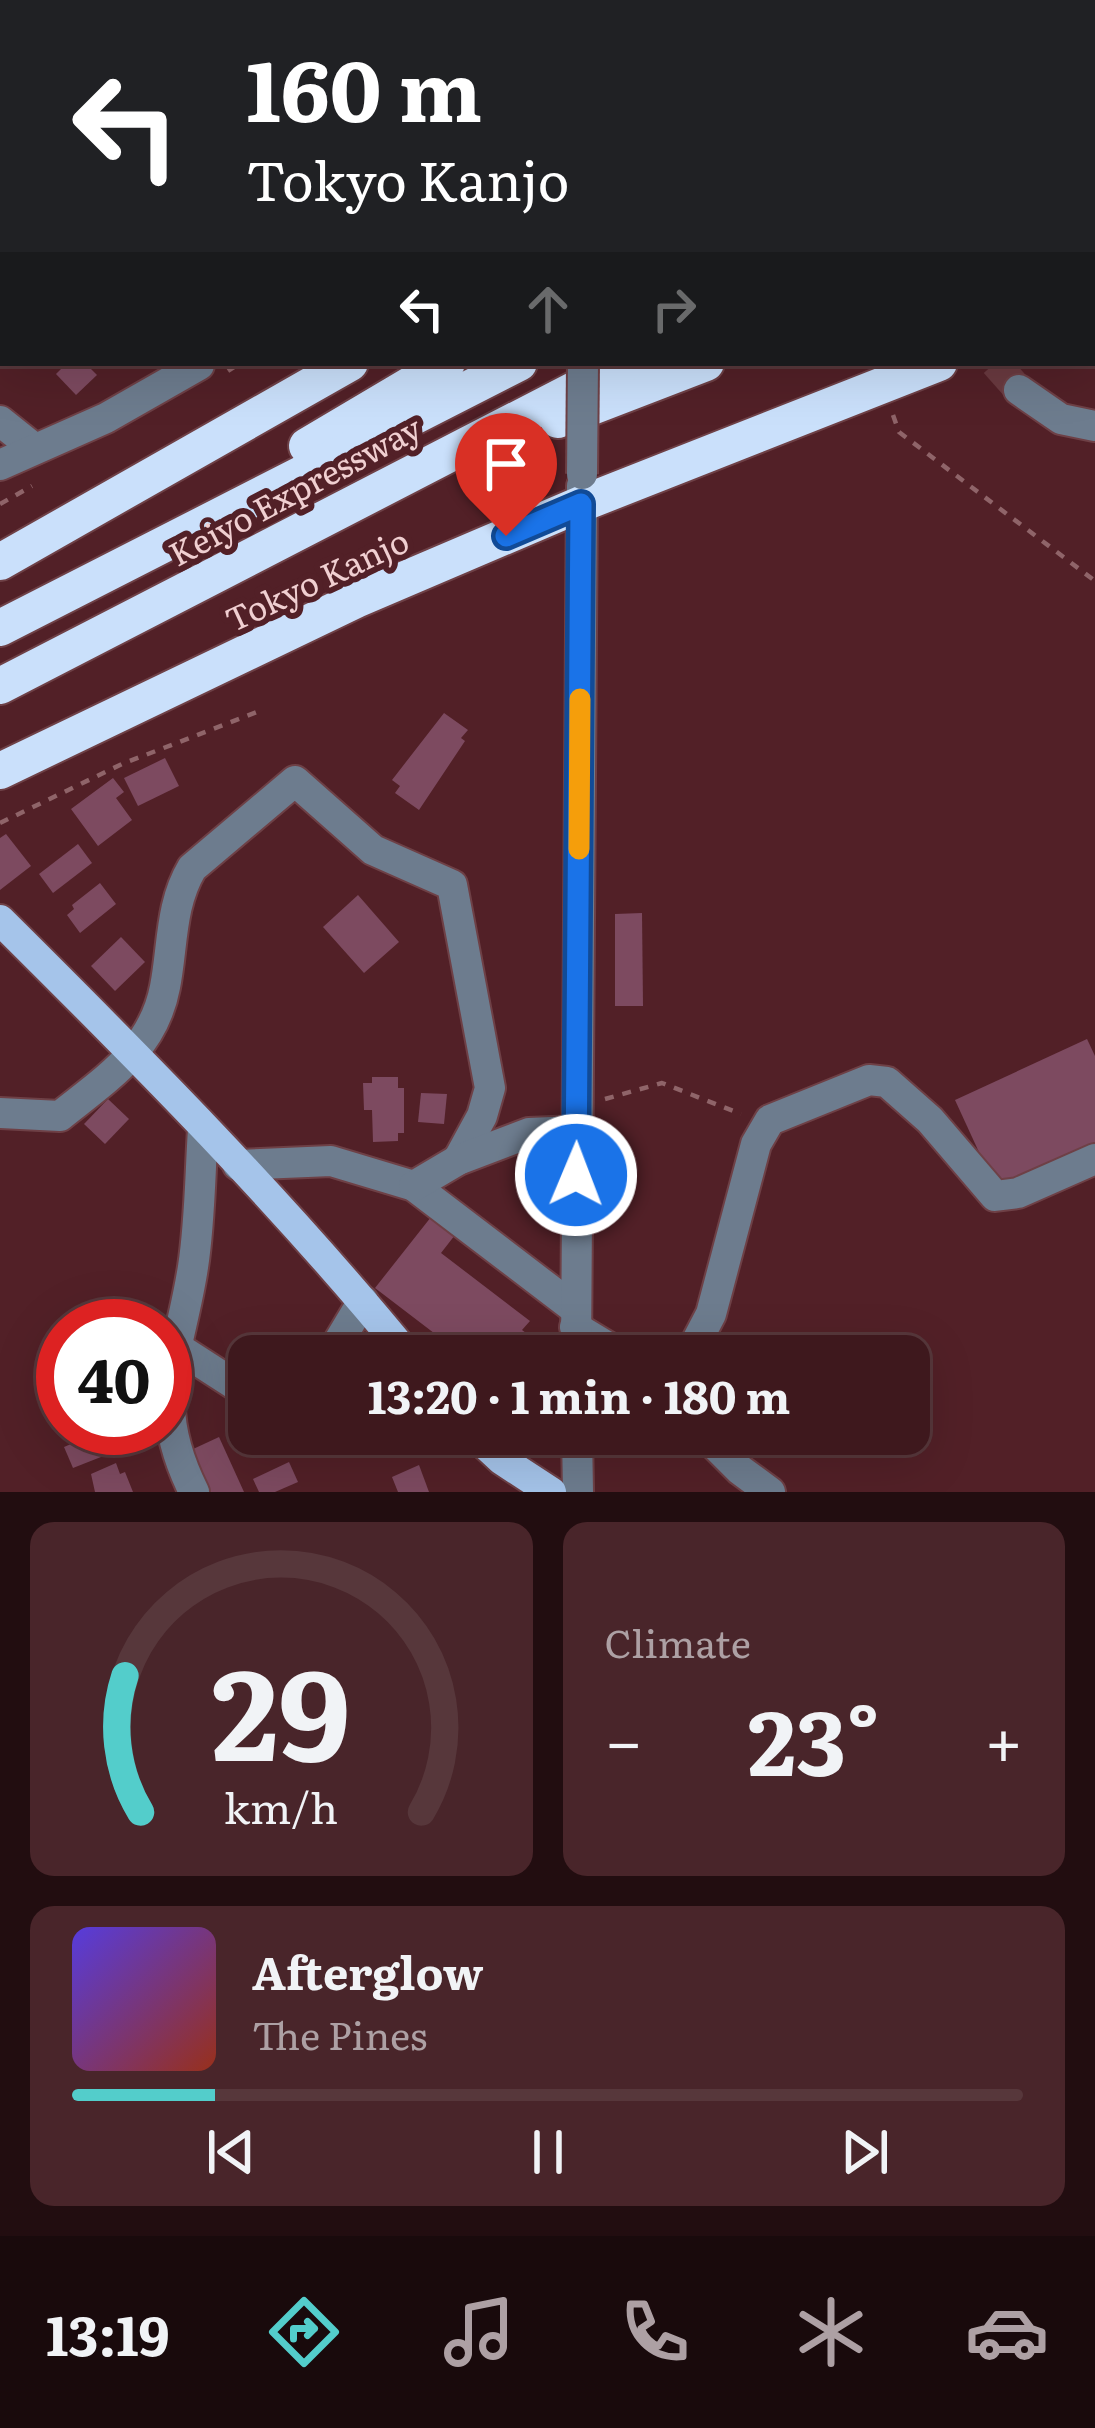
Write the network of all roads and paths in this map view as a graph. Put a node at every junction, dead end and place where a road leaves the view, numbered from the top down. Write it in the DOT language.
graph roads {
  1 [pos="196,366"];
  2 [pos="345,366"];
  3 [pos="442,366"];
  4 [pos="512,366"];
  5 [pos="583,366"];
  6 [pos="620,366"];
  7 [pos="698,366"];
  8 [pos="930,366"];
  9 [pos="1018,390"];
  10 [pos="886,398"];
  11 [pos="0,421"];
  12 [pos="1095,426"];
  13 [pos="490,430"];
  14 [pos="35,449"];
  15 [pos="0,465"];
  16 [pos="582,489"];
  17 [pos="0,562"];
  18 [pos="1095,581"];
  19 [pos="47,603"];
  20 [pos="0,628"];
  21 [pos="0,686"];
  22 [pos="257,712"];
  23 [pos="0,771"];
  24 [pos="0,823"];
  25 [pos="0,920"];
  26 [pos="136,1054"];
  27 [pos="0,1113"];
  28 [pos="770,1120"];
  29 [pos="577,1121"];
  30 [pos="203,1129"];
  31 [pos="1095,1159"];
  32 [pos="458,1160"];
  33 [pos="238,1166"];
  34 [pos="414,1186"];
  35 [pos="186,1299"];
  36 [pos="363,1300"];
  37 [pos="575,1330"];
  38 [pos="342,1335"];
  39 [pos="391,1335"];
  40 [pos="700,1335"];
  41 [pos="192,1357"];
  42 [pos="228,1380"];
  43 [pos="180,1455"];
  44 [pos="497,1455"];
  45 [pos="577,1455"];
  46 [pos="725,1455"];
  47 [pos="194,1492"];
  48 [pos="551,1492"];
  49 [pos="578,1492"];
  50 [pos="770,1492"];
  1 -- 14 [label="street"];
  2 -- 17 [label="highway"];
  3 -- 19 [label="highway"];
  4 -- 19 [label="highway, Keiyo Expressway"];
  5 -- 16 [label="street, bridge"];
  6 -- 13 [label="highway, Keiyo Expressway"];
  7 -- 13 [label="highway"];
  8 -- 16 [label="highway, Tokyo Kanjo"];
  9 -- 12 [label="street"];
  10 -- 18 [label="path"];
  11 -- 14 [label="street"];
  13 -- 21 [label="highway, Keiyo Expressway"];
  14 -- 15 [label="street"];
  16 -- 23 [label="highway, Tokyo Kanjo"];
  16 -- 29 [label="street"];
  19 -- 20 [label="highway, Keiyo Expressway"];
  22 -- 24 [label="path"];
  25 -- 26 [label="main road"];
  26 -- 27 [label="street"];
  26 -- 30 [label="main road"];
  26 -- 32 [label="street"];
  28 -- 29 [label="path"];
  28 -- 31 [label="street"];
  28 -- 40 [label="street"];
  29 -- 32 [label="street"];
  29 -- 37 [label="street"];
  30 -- 33 [label="main road"];
  30 -- 35 [label="street"];
  32 -- 34 [label="street"];
  33 -- 34 [label="street"];
  33 -- 36 [label="main road"];
  34 -- 37 [label="street"];
  36 -- 38 [label="street"];
  36 -- 39 [label="main road"];
  41 -- 42 [label="street"];
  43 -- 47 [label="street"];
  44 -- 48 [label="main road"];
  45 -- 49 [label="street"];
  46 -- 50 [label="street"];
}
